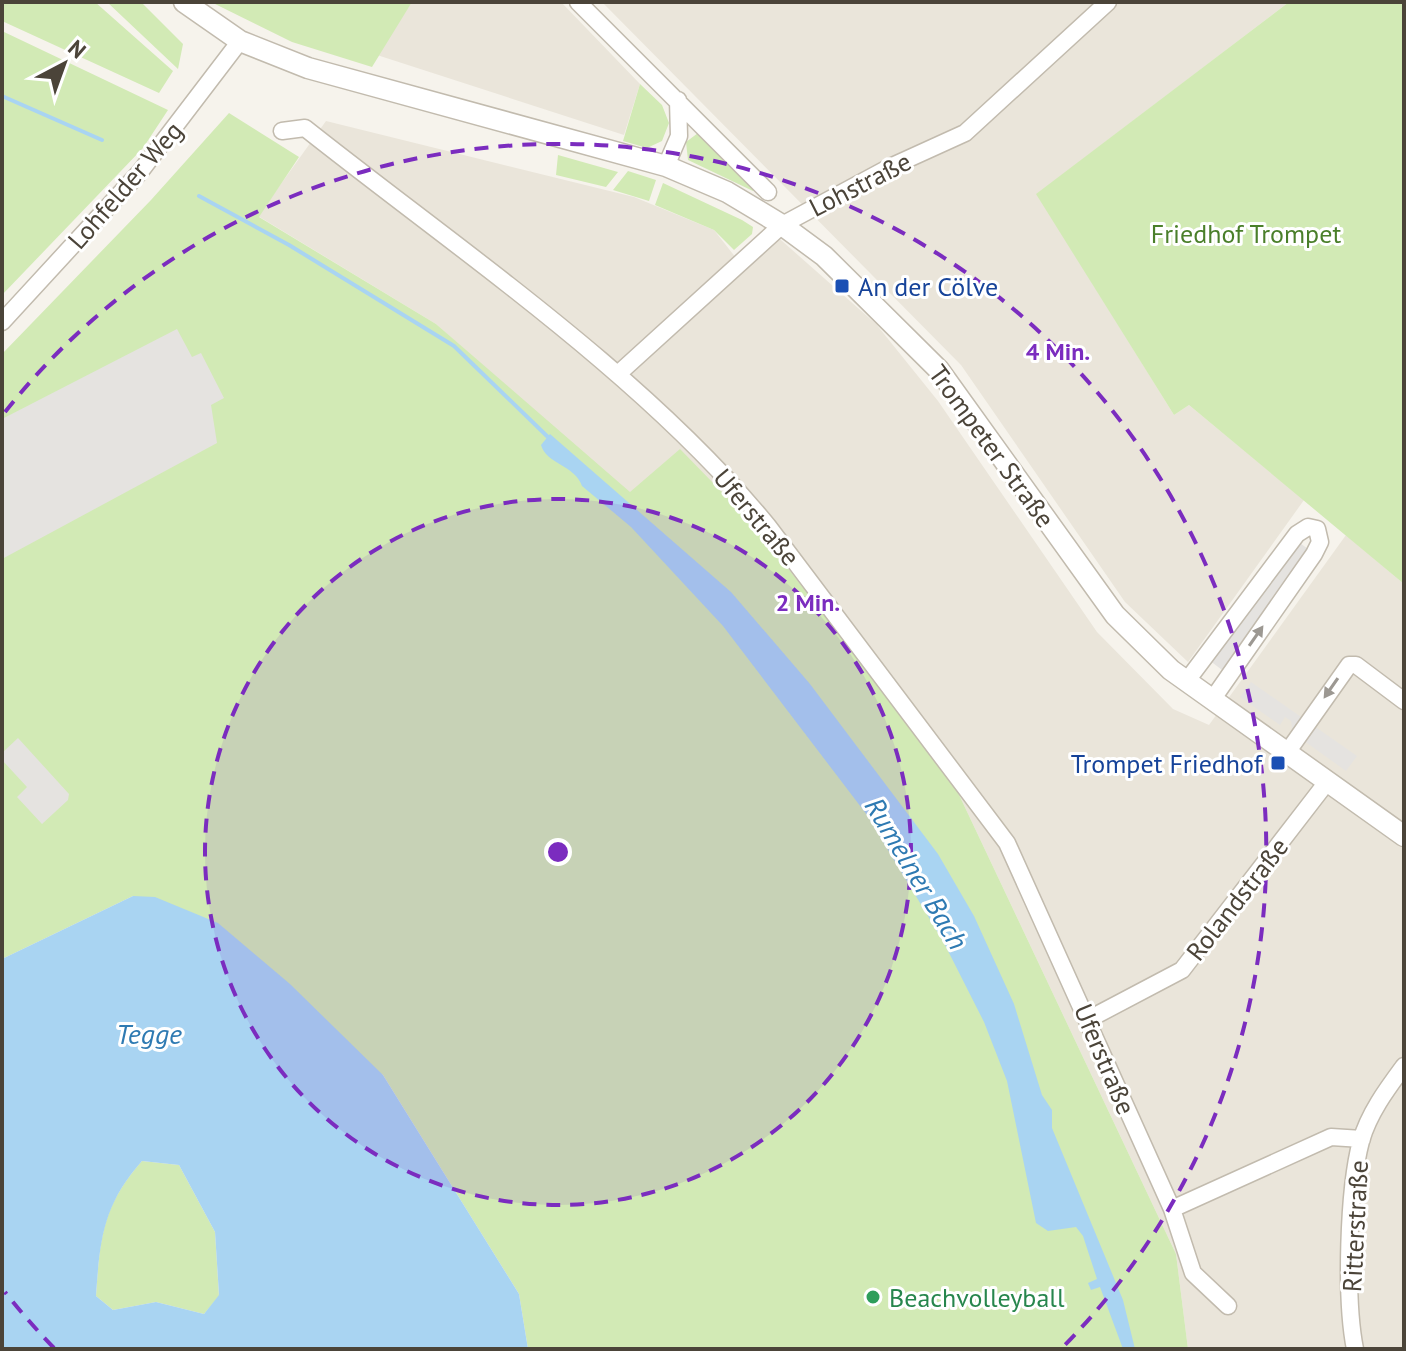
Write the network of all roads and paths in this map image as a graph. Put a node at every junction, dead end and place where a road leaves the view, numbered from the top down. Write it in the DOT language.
graph roads {
  1 [pos="184,2"];
  2 [pos="578,2"];
  3 [pos="1108,2"];
  4 [pos="240,41"];
  5 [pos="678,100"];
  6 [pos="282,131"];
  7 [pos="666,166"];
  8 [pos="768,192"];
  9 [pos="782,225"];
  10 [pos="2,322"];
  11 [pos="618,374"];
  12 [pos="1186,682"];
  13 [pos="1212,700"];
  14 [pos="1404,701"];
  15 [pos="1286,754"];
  16 [pos="1327,782"];
  17 [pos="1404,836"];
  18 [pos="1089,1019"];
  19 [pos="1404,1066"];
  20 [pos="1362,1139"];
  21 [pos="1172,1209"];
  22 [pos="1228,1306"];
  23 [pos="1355,1349"];
  1 -- 4 [label="street"];
  2 -- 5 [label="street"];
  3 -- 9 [label="street, Lohstraße"];
  4 -- 7 [label="street"];
  4 -- 10 [label="street, Lohfelder Weg"];
  5 -- 7 [label="street"];
  5 -- 8 [label="street"];
  6 -- 11 [label="street, Uferstraße"];
  7 -- 9 [label="street"];
  9 -- 11 [label="street, Lohstraße"];
  9 -- 12 [label="street, Trompeter Straße"];
  11 -- 18 [label="street, Uferstraße"];
  12 -- 13 [label="street, Trompeter Straße"];
  13 -- 12 [label="street, one-way"];
  13 -- 15 [label="street, Trompeter Straße"];
  14 -- 15 [label="street, one-way"];
  15 -- 16 [label="street, Trompeter Straße"];
  16 -- 17 [label="street, Trompeter Straße"];
  16 -- 18 [label="street, Rolandstraße"];
  18 -- 21 [label="street, Uferstraße"];
  19 -- 20 [label="street, Ritterstraße"];
  20 -- 21 [label="street"];
  20 -- 23 [label="street, Ritterstraße"];
  21 -- 22 [label="street, Uferstraße"];
}
